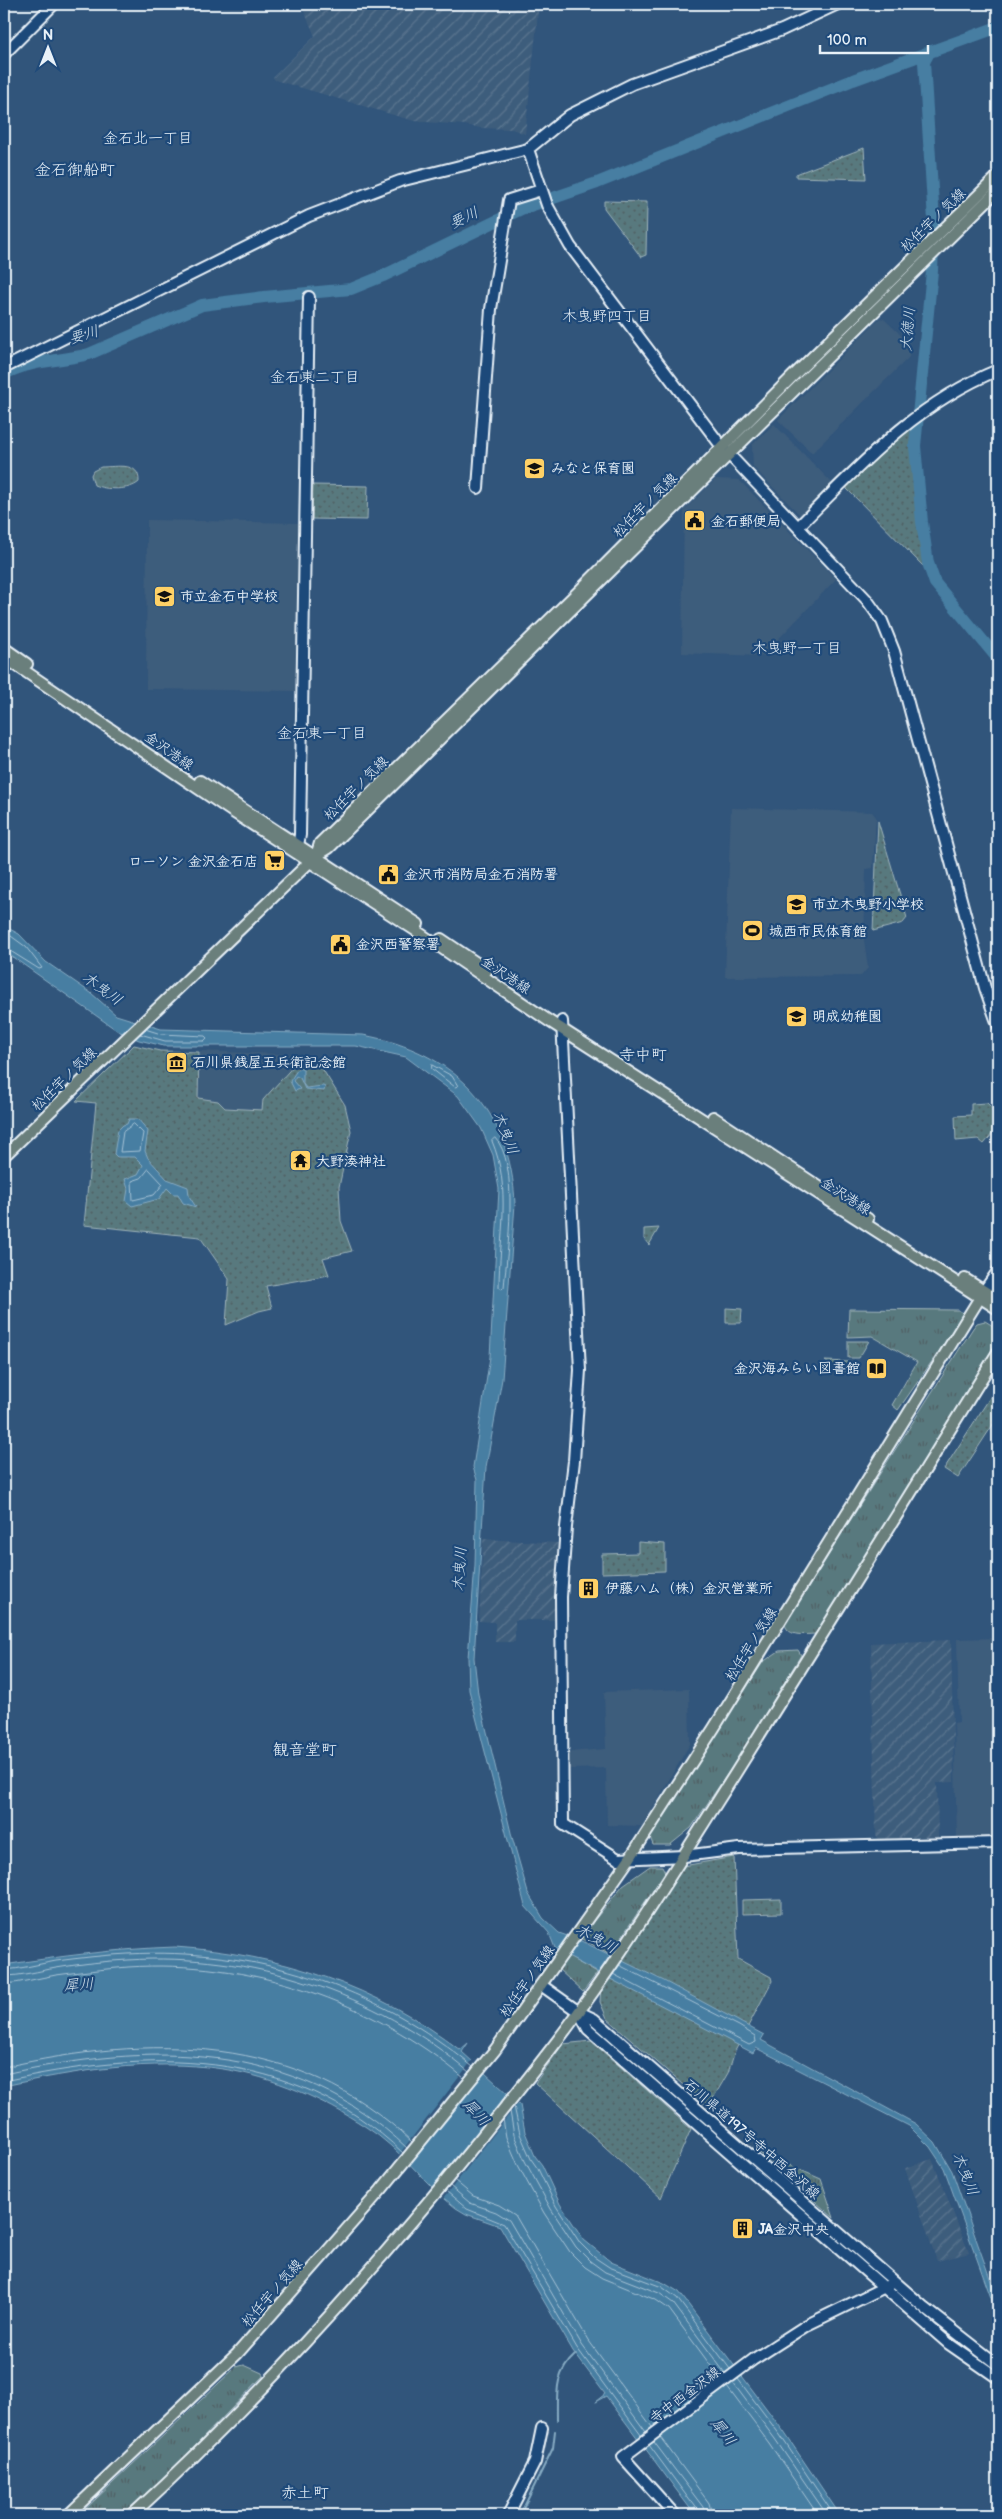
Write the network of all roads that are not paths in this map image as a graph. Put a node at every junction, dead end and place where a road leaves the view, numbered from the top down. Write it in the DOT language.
graph roads {
  1 [pos="54,4"];
  2 [pos="838,4"];
  3 [pos="4,54"];
  4 [pos="528,149"];
  5 [pos="998,176"];
  6 [pos="998,190"];
  7 [pos="544,197"];
  8 [pos="954,226"];
  9 [pos="309,297"];
  10 [pos="4,368"];
  11 [pos="998,370"];
  12 [pos="726,451"];
  13 [pos="478,488"];
  14 [pos="798,527"];
  15 [pos="4,648"];
  16 [pos="4,657"];
  17 [pos="296,848"];
  18 [pos="313,859"];
  19 [pos="562,1025"];
  20 [pos="998,1025"];
  21 [pos="4,1156"];
  22 [pos="998,1270"];
  23 [pos="982,1294"];
  24 [pos="998,1300"];
  25 [pos="998,1309"];
  26 [pos="998,1352"];
  27 [pos="998,1843"];
  28 [pos="684,1856"];
  29 [pos="630,1858"];
  30 [pos="541,1985"];
  31 [pos="579,2012"];
  32 [pos="895,2283"];
  33 [pos="883,2287"];
  34 [pos="998,2364"];
  35 [pos="998,2377"];
  36 [pos="542,2428"];
  37 [pos="68,2515"];
  38 [pos="132,2515"];
  39 [pos="508,2515"];
  40 [pos="675,2515"];
  1 -- 3 [label="street"];
  2 -- 4 [label="street"];
  4 -- 7 [label="street"];
  4 -- 10 [label="street"];
  5 -- 8 [label="main road, 松任宇ノ気線"];
  6 -- 8 [label="main road, 松任宇ノ気線"];
  7 -- 12 [label="street"];
  7 -- 13 [label="street"];
  8 -- 12 [label="main road, 松任宇ノ気線"];
  8 -- 12 [label="main road, 松任宇ノ気線"];
  9 -- 17 [label="street"];
  11 -- 14 [label="street"];
  12 -- 14 [label="street"];
  12 -- 18 [label="main road, 松任宇ノ気線"];
  14 -- 20 [label="street"];
  15 -- 17 [label="main road, 金沢港線"];
  16 -- 17 [label="main road, 金沢港線"];
  17 -- 18 [label="main road, 金沢港線"];
  18 -- 19 [label="main road, 金沢港線"];
  18 -- 21 [label="main road, 松任宇ノ気線"];
  19 -- 23 [label="main road, 金沢港線"];
  19 -- 29 [label="street"];
  22 -- 23 [label="street"];
  23 -- 24 [label="main road, 金沢港線"];
  23 -- 25 [label="main road, 金沢港線"];
  23 -- 29 [label="main road, 松任宇ノ気線"];
  26 -- 28 [label="main road"];
  27 -- 28 [label="street"];
  28 -- 29 [label="street"];
  28 -- 31 [label="main road"];
  29 -- 30 [label="main road, 松任宇ノ気線"];
  30 -- 31 [label="street, 石川県道197号寺中西金沢線"];
  30 -- 37 [label="main road, 松任宇ノ気線"];
  31 -- 32 [label="street, 石川県道197号寺中西金沢線"];
  31 -- 33 [label="street, 石川県道197号寺中西金沢線"];
  31 -- 38 [label="main road"];
  32 -- 33 [label="street"];
  32 -- 34 [label="street, 石川県道197号寺中西金沢線"];
  33 -- 35 [label="street, 石川県道197号寺中西金沢線"];
  33 -- 40 [label="street, 寺中西金沢線"];
  36 -- 39 [label="street"];
}
